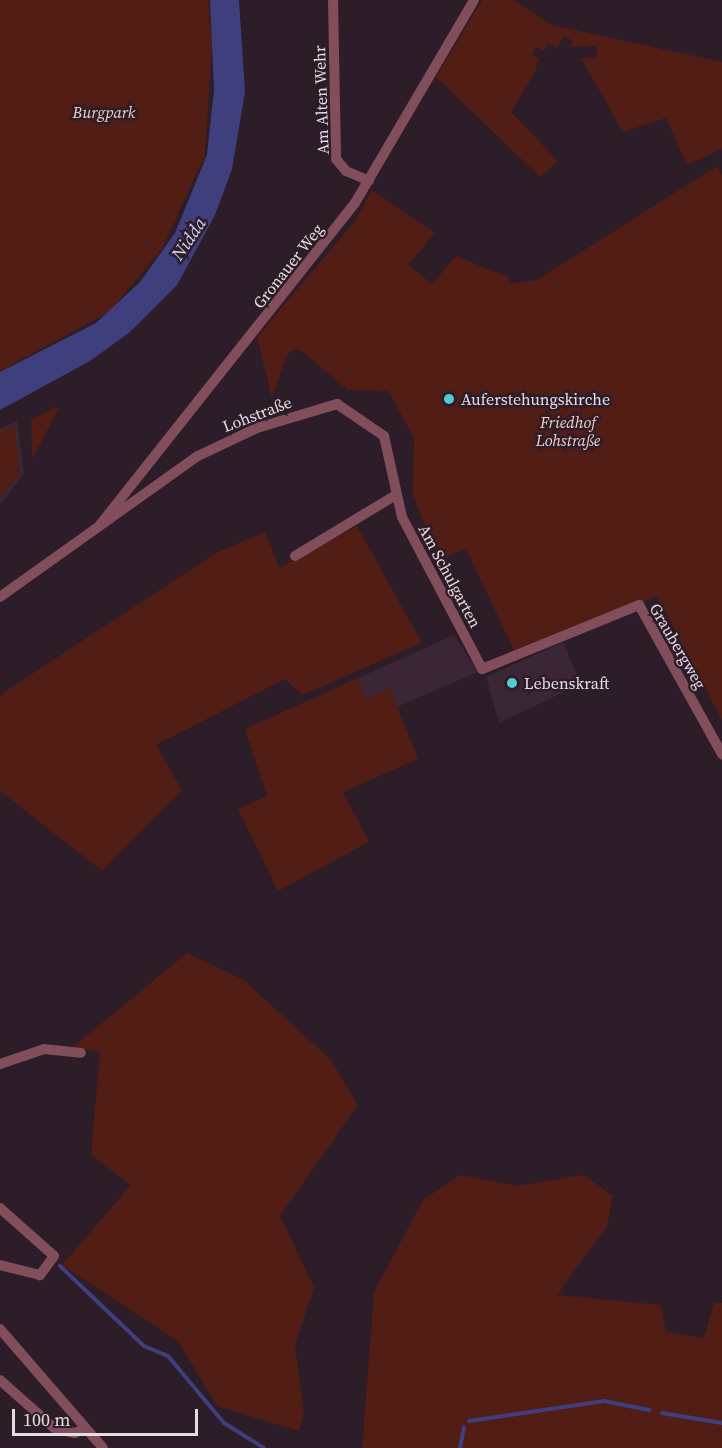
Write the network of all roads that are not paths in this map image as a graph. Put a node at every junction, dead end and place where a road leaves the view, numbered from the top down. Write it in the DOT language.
graph roads {
  1 [pos="333,0"];
  2 [pos="474,0"];
  3 [pos="369,181"];
  4 [pos="394,496"];
  5 [pos="97,530"];
  6 [pos="295,556"];
  7 [pos="0,597"];
  8 [pos="482,669"];
  9 [pos="722,754"];
  10 [pos="81,1053"];
  11 [pos="0,1064"];
  12 [pos="0,1208"];
  13 [pos="0,1265"];
  14 [pos="0,1329"];
  15 [pos="0,1380"];
  16 [pos="85,1429"];
  17 [pos="103,1448"];
  1 -- 3 [label="street, Am Alten Wehr"];
  2 -- 3 [label="street, Gronauer Weg"];
  3 -- 5 [label="street, Gronauer Weg"];
  4 -- 5 [label="street, Lohstraße"];
  4 -- 6 [label="street"];
  4 -- 8 [label="street, Am Schulgarten"];
  5 -- 7 [label="street, Lohstraße"];
  8 -- 9 [label="street, Graubergweg"];
  10 -- 11 [label="street"];
  12 -- 13 [label="street"];
  14 -- 16 [label="street"];
  15 -- 16 [label="street"];
  16 -- 17 [label="street"];
}
